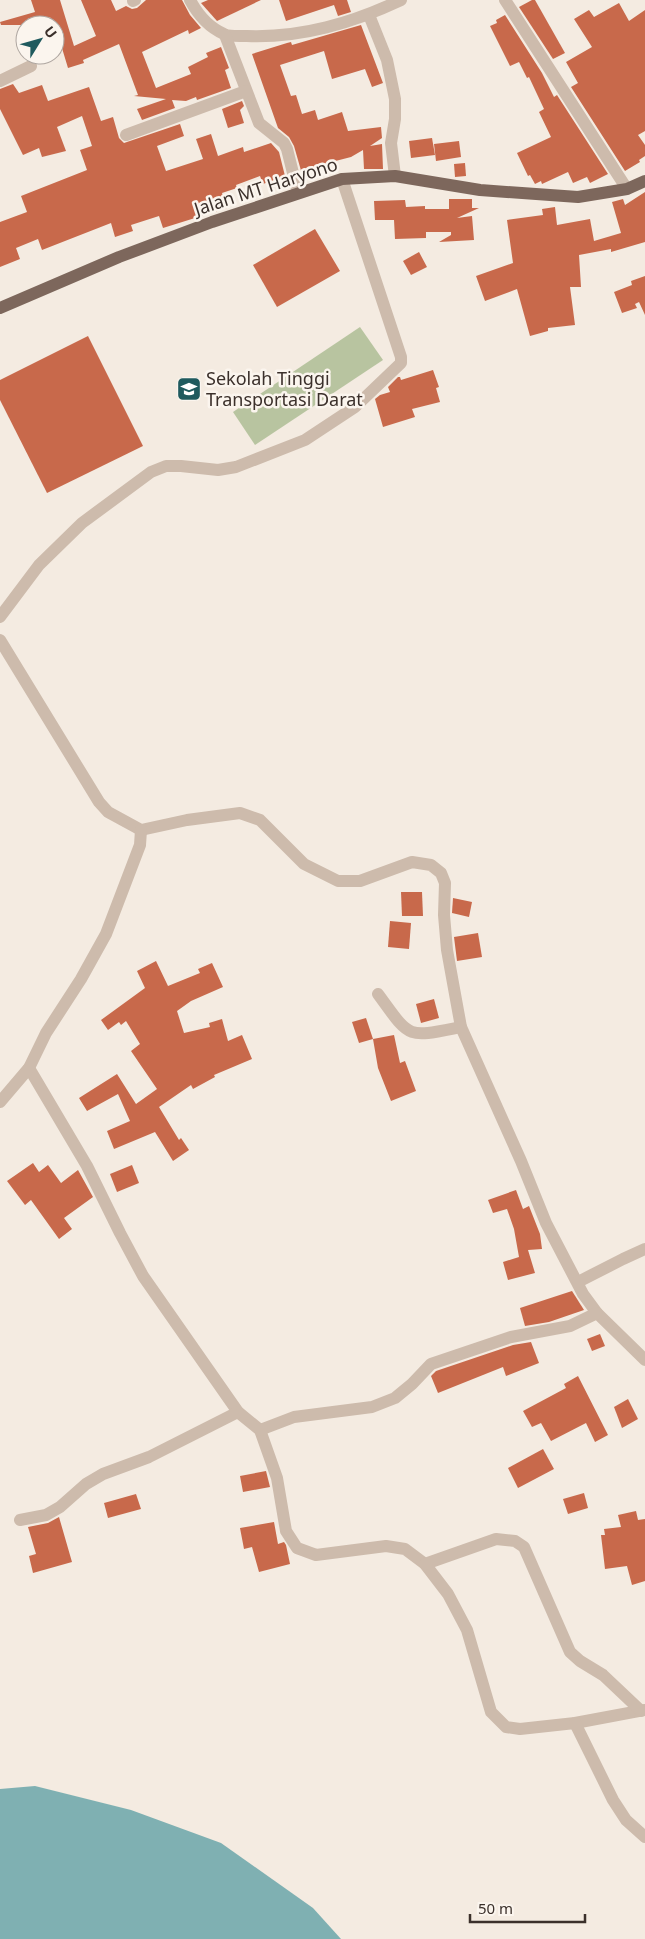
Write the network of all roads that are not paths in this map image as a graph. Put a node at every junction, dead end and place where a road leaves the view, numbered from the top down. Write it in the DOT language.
graph roads {
  1 [pos="190,0"];
  2 [pos="401,0"];
  3 [pos="505,0"];
  4 [pos="369,15"];
  5 [pos="225,35"];
  6 [pos="31,66"];
  7 [pos="0,81"];
  8 [pos="246,91"];
  9 [pos="126,135"];
  10 [pos="395,176"];
  11 [pos="342,179"];
  12 [pos="645,180"];
  13 [pos="627,189"];
  14 [pos="298,193"];
  15 [pos="0,308"];
  16 [pos="0,616"];
  17 [pos="0,640"];
  18 [pos="141,830"];
  19 [pos="378,994"];
  20 [pos="461,1027"];
  21 [pos="29,1068"];
  22 [pos="0,1102"];
  23 [pos="645,1250"];
  24 [pos="578,1282"];
  25 [pos="596,1313"];
  26 [pos="645,1360"];
  27 [pos="238,1412"];
  28 [pos="260,1430"];
  29 [pos="20,1520"];
  30 [pos="425,1564"];
  31 [pos="643,1710"];
  32 [pos="575,1723"];
  33 [pos="645,1838"];
  1 -- 5 [label="street"];
  2 -- 4 [label="street"];
  3 -- 13 [label="street"];
  4 -- 5 [label="street"];
  4 -- 10 [label="street"];
  5 -- 8 [label="street"];
  6 -- 7 [label="street"];
  8 -- 9 [label="street"];
  8 -- 14 [label="street"];
  10 -- 11 [label="main road, Jalan MT Haryono"];
  10 -- 13 [label="main road, Jalan MT Haryono"];
  11 -- 14 [label="main road, Jalan MT Haryono"];
  11 -- 16 [label="street"];
  12 -- 13 [label="main road, Jalan MT Haryono"];
  14 -- 15 [label="main road, Jalan MT Haryono"];
  17 -- 18 [label="street"];
  18 -- 20 [label="street"];
  18 -- 21 [label="street"];
  19 -- 20 [label="street"];
  20 -- 24 [label="street"];
  21 -- 22 [label="street"];
  21 -- 27 [label="street"];
  23 -- 24 [label="street"];
  24 -- 25 [label="street"];
  25 -- 26 [label="street"];
  25 -- 28 [label="street"];
  27 -- 28 [label="street"];
  27 -- 29 [label="street"];
  28 -- 30 [label="street"];
  30 -- 31 [label="street"];
  30 -- 32 [label="street"];
  31 -- 32 [label="street"];
  32 -- 33 [label="street"];
}
